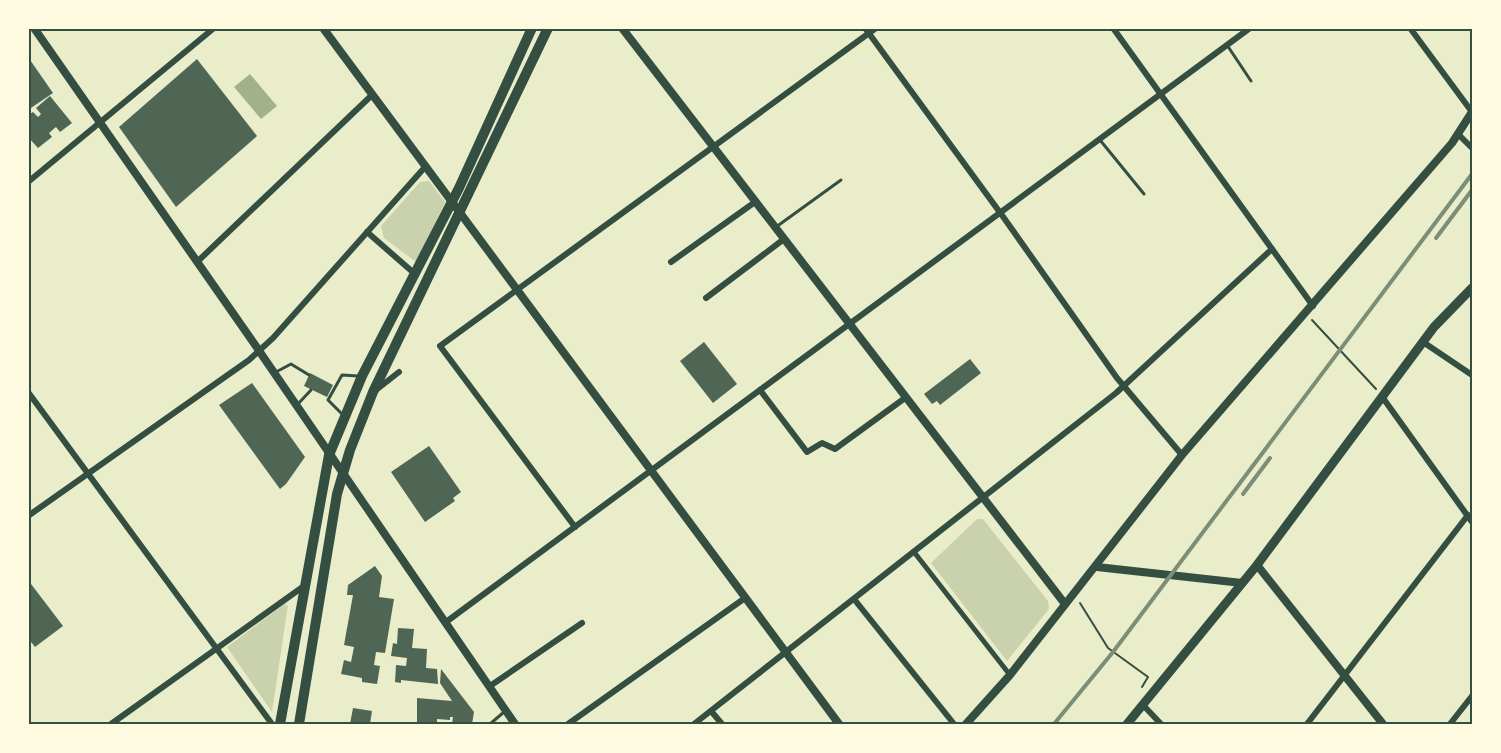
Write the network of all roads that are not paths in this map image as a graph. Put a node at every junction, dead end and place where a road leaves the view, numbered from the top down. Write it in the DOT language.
graph roads {
  1 [pos="33,28"];
  2 [pos="214,28"];
  3 [pos="323,28"];
  4 [pos="532,28"];
  5 [pos="548,28"];
  6 [pos="622,28"];
  7 [pos="876,28"];
  8 [pos="1113,28"];
  9 [pos="1250,28"];
  10 [pos="1410,28"];
  11 [pos="867,31"];
  12 [pos="1227,45"];
  13 [pos="1251,81"];
  14 [pos="1161,94"];
  15 [pos="372,95"];
  16 [pos="1473,112"];
  17 [pos="100,123"];
  18 [pos="1458,134"];
  19 [pos="1099,139"];
  20 [pos="713,147"];
  21 [pos="1473,148"];
  22 [pos="425,167"];
  23 [pos="841,180"];
  24 [pos="28,182"];
  25 [pos="1144,194"];
  26 [pos="452,202"];
  27 [pos="755,202"];
  28 [pos="1000,212"];
  29 [pos="459,214"];
  30 [pos="775,228"];
  31 [pos="367,232"];
  32 [pos="784,239"];
  33 [pos="1272,249"];
  34 [pos="197,262"];
  35 [pos="671,262"];
  36 [pos="416,274"];
  37 [pos="1473,288"];
  38 [pos="516,290"];
  39 [pos="706,298"];
  40 [pos="1313,306"];
  41 [pos="848,324"];
  42 [pos="1423,342"];
  43 [pos="259,351"];
  44 [pos="399,372"];
  45 [pos="274,373"];
  46 [pos="309,375"];
  47 [pos="1473,375"];
  48 [pos="362,376"];
  49 [pos="1123,387"];
  50 [pos="311,390"];
  51 [pos="760,390"];
  52 [pos="28,392"];
  53 [pos="373,392"];
  54 [pos="905,398"];
  55 [pos="1383,398"];
  56 [pos="296,406"];
  57 [pos="345,416"];
  58 [pos="329,455"];
  59 [pos="1182,455"];
  60 [pos="650,471"];
  61 [pos="343,473"];
  62 [pos="88,474"];
  63 [pos="982,499"];
  64 [pos="1468,515"];
  65 [pos="28,516"];
  66 [pos="1473,522"];
  67 [pos="575,527"];
  68 [pos="914,552"];
  69 [pos="1257,565"];
  70 [pos="1097,567"];
  71 [pos="1242,583"];
  72 [pos="304,586"];
  73 [pos="745,598"];
  74 [pos="854,599"];
  75 [pos="1065,604"];
  76 [pos="446,622"];
  77 [pos="582,623"];
  78 [pos="216,650"];
  79 [pos="786,652"];
  80 [pos="1010,675"];
  81 [pos="1347,675"];
  82 [pos="490,686"];
  83 [pos="1473,696"];
  84 [pos="1143,705"];
  85 [pos="506,711"];
  86 [pos="711,711"];
  87 [pos="111,724"];
  88 [pos="272,724"];
  89 [pos="280,724"];
  90 [pos="299,724"];
  91 [pos="490,724"];
  92 [pos="515,724"];
  93 [pos="568,724"];
  94 [pos="694,724"];
  95 [pos="722,724"];
  96 [pos="839,724"];
  97 [pos="954,724"];
  98 [pos="966,724"];
  99 [pos="1127,724"];
  100 [pos="1161,724"];
  101 [pos="1307,724"];
  102 [pos="1383,724"];
  103 [pos="1450,724"];
  1 -- 17 [label="street"];
  2 -- 17 [label="street"];
  3 -- 15 [label="street"];
  4 -- 26 [label="main road"];
  5 -- 29 [label="main road"];
  6 -- 20 [label="street"];
  7 -- 11 [label="street"];
  8 -- 14 [label="street"];
  9 -- 12 [label="street"];
  10 -- 16 [label="street"];
  11 -- 20 [label="street"];
  11 -- 28 [label="street"];
  12 -- 13 [label="lane"];
  12 -- 14 [label="street"];
  14 -- 19 [label="street"];
  14 -- 33 [label="street"];
  15 -- 22 [label="street"];
  15 -- 34 [label="street"];
  16 -- 18 [label="street"];
  17 -- 24 [label="street"];
  17 -- 34 [label="street"];
  18 -- 21 [label="street"];
  18 -- 40 [label="street"];
  19 -- 25 [label="lane"];
  19 -- 28 [label="street"];
  20 -- 27 [label="street"];
  20 -- 38 [label="street"];
  22 -- 26 [label="street"];
  22 -- 31 [label="street"];
  23 -- 30 [label="lane"];
  26 -- 29 [label="street"];
  26 -- 36 [label="main road"];
  27 -- 30 [label="street"];
  27 -- 35 [label="street"];
  28 -- 41 [label="street"];
  28 -- 49 [label="street"];
  29 -- 38 [label="street"];
  29 -- 53 [label="main road"];
  30 -- 32 [label="street"];
  31 -- 36 [label="street"];
  31 -- 43 [label="street"];
  32 -- 39 [label="street"];
  32 -- 41 [label="street"];
  33 -- 40 [label="street"];
  33 -- 49 [label="street"];
  34 -- 43 [label="street"];
  36 -- 48 [label="main road"];
  37 -- 42 [label="main road"];
  38 -- 60 [label="street"];
  38 -- 67 [label="street"];
  40 -- 59 [label="street"];
  41 -- 51 [label="street"];
  41 -- 54 [label="street"];
  42 -- 47 [label="street"];
  42 -- 55 [label="main road"];
  43 -- 45 [label="street"];
  43 -- 62 [label="street"];
  44 -- 53 [label="street"];
  45 -- 46 [label="lane"];
  45 -- 56 [label="street"];
  48 -- 57 [label="main road"];
  48 -- 57 [label="lane"];
  49 -- 59 [label="street"];
  49 -- 63 [label="street"];
  50 -- 56 [label="lane"];
  51 -- 54 [label="street"];
  51 -- 60 [label="street"];
  52 -- 62 [label="street"];
  53 -- 61 [label="main road"];
  54 -- 63 [label="street"];
  55 -- 64 [label="street"];
  55 -- 69 [label="main road"];
  56 -- 58 [label="street"];
  57 -- 58 [label="main road"];
  58 -- 61 [label="street"];
  58 -- 72 [label="main road"];
  59 -- 70 [label="street"];
  60 -- 67 [label="street"];
  60 -- 73 [label="street"];
  61 -- 76 [label="street"];
  61 -- 90 [label="main road"];
  62 -- 65 [label="street"];
  62 -- 78 [label="street"];
  63 -- 68 [label="street"];
  63 -- 75 [label="street"];
  64 -- 66 [label="street"];
  64 -- 81 [label="street"];
  67 -- 76 [label="street"];
  68 -- 74 [label="street"];
  68 -- 80 [label="street"];
  69 -- 71 [label="main road"];
  69 -- 81 [label="street"];
  70 -- 71 [label="street"];
  70 -- 75 [label="street"];
  71 -- 84 [label="main road"];
  72 -- 78 [label="street"];
  72 -- 89 [label="main road"];
  73 -- 79 [label="street"];
  73 -- 93 [label="street"];
  74 -- 79 [label="street"];
  74 -- 97 [label="street"];
  75 -- 80 [label="street"];
  76 -- 82 [label="street"];
  77 -- 82 [label="street"];
  78 -- 87 [label="street"];
  78 -- 88 [label="street"];
  79 -- 86 [label="street"];
  79 -- 96 [label="street"];
  80 -- 98 [label="street"];
  81 -- 101 [label="street"];
  81 -- 102 [label="street"];
  82 -- 85 [label="street"];
  83 -- 103 [label="street"];
  84 -- 99 [label="main road"];
  84 -- 100 [label="street"];
  85 -- 91 [label="lane"];
  85 -- 92 [label="street"];
  86 -- 94 [label="street"];
  86 -- 95 [label="street"];
}
